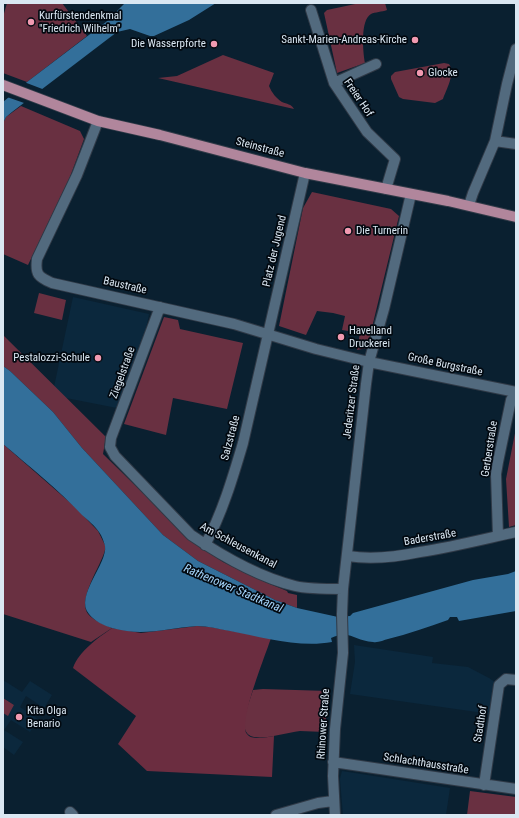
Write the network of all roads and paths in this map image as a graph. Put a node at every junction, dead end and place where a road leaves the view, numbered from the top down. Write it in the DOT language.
graph roads {
  1 [pos="311,10"];
  2 [pos="516,49"];
  3 [pos="376,64"];
  4 [pos="334,83"];
  5 [pos="511,84"];
  6 [pos="3,86"];
  7 [pos="98,121"];
  8 [pos="495,141"];
  9 [pos="516,144"];
  10 [pos="305,173"];
  11 [pos="386,189"];
  12 [pos="411,194"];
  13 [pos="469,206"];
  14 [pos="516,217"];
  15 [pos="160,307"];
  16 [pos="268,334"];
  17 [pos="369,362"];
  18 [pos="516,392"];
  19 [pos="110,447"];
  20 [pos="516,532"];
  21 [pos="498,536"];
  22 [pos="205,545"];
  23 [pos="348,556"];
  24 [pos="343,589"];
  25 [pos="342,617"];
  26 [pos="516,680"];
  27 [pos="333,762"];
  28 [pos="484,785"];
  29 [pos="516,790"];
  30 [pos="333,801"];
  31 [pos="276,815"];
  32 [pos="335,815"];
  1 -- 4 [label="street, Freier Hof"];
  2 -- 5 [label="street"];
  3 -- 4 [label="street"];
  4 -- 11 [label="street, Freier Hof"];
  5 -- 8 [label="street"];
  6 -- 7 [label="main road, Steinstraße"];
  7 -- 10 [label="main road, Steinstraße"];
  7 -- 15 [label="street, Baustraße"];
  8 -- 9 [label="street"];
  8 -- 13 [label="street"];
  10 -- 11 [label="main road, Steinstraße"];
  10 -- 16 [label="street, Platz der Jugend"];
  11 -- 12 [label="main road, Steinstraße"];
  12 -- 13 [label="main road, Steinstraße"];
  12 -- 17 [label="street, Jederitzer Straße"];
  13 -- 14 [label="main road, Steinstraße"];
  15 -- 16 [label="street, Baustraße"];
  15 -- 19 [label="street, Ziegelstraße"];
  16 -- 17 [label="street, Baustraße"];
  16 -- 22 [label="street, Salzstraße"];
  17 -- 18 [label="street, Große Burgstraße"];
  17 -- 23 [label="street, Jederitzer Straße"];
  18 -- 21 [label="street, Gerberstraße"];
  19 -- 22 [label="street, Am Schleusenkanal"];
  20 -- 21 [label="street, Baderstraße"];
  21 -- 23 [label="street, Baderstraße"];
  22 -- 24 [label="street, Am Schleusenkanal"];
  23 -- 24 [label="street, Jederitzer Straße"];
  24 -- 25 [label="street, Jederitzer Straße"];
  25 -- 27 [label="street, Rhinower Straße"];
  26 -- 28 [label="street, Stadthof"];
  27 -- 28 [label="street, Schlachthausstraße"];
  27 -- 30 [label="street, Rhinower Straße"];
  28 -- 29 [label="street, Schlachthausstraße"];
  30 -- 31 [label="street"];
  30 -- 32 [label="street, Rhinower Straße"];
}
